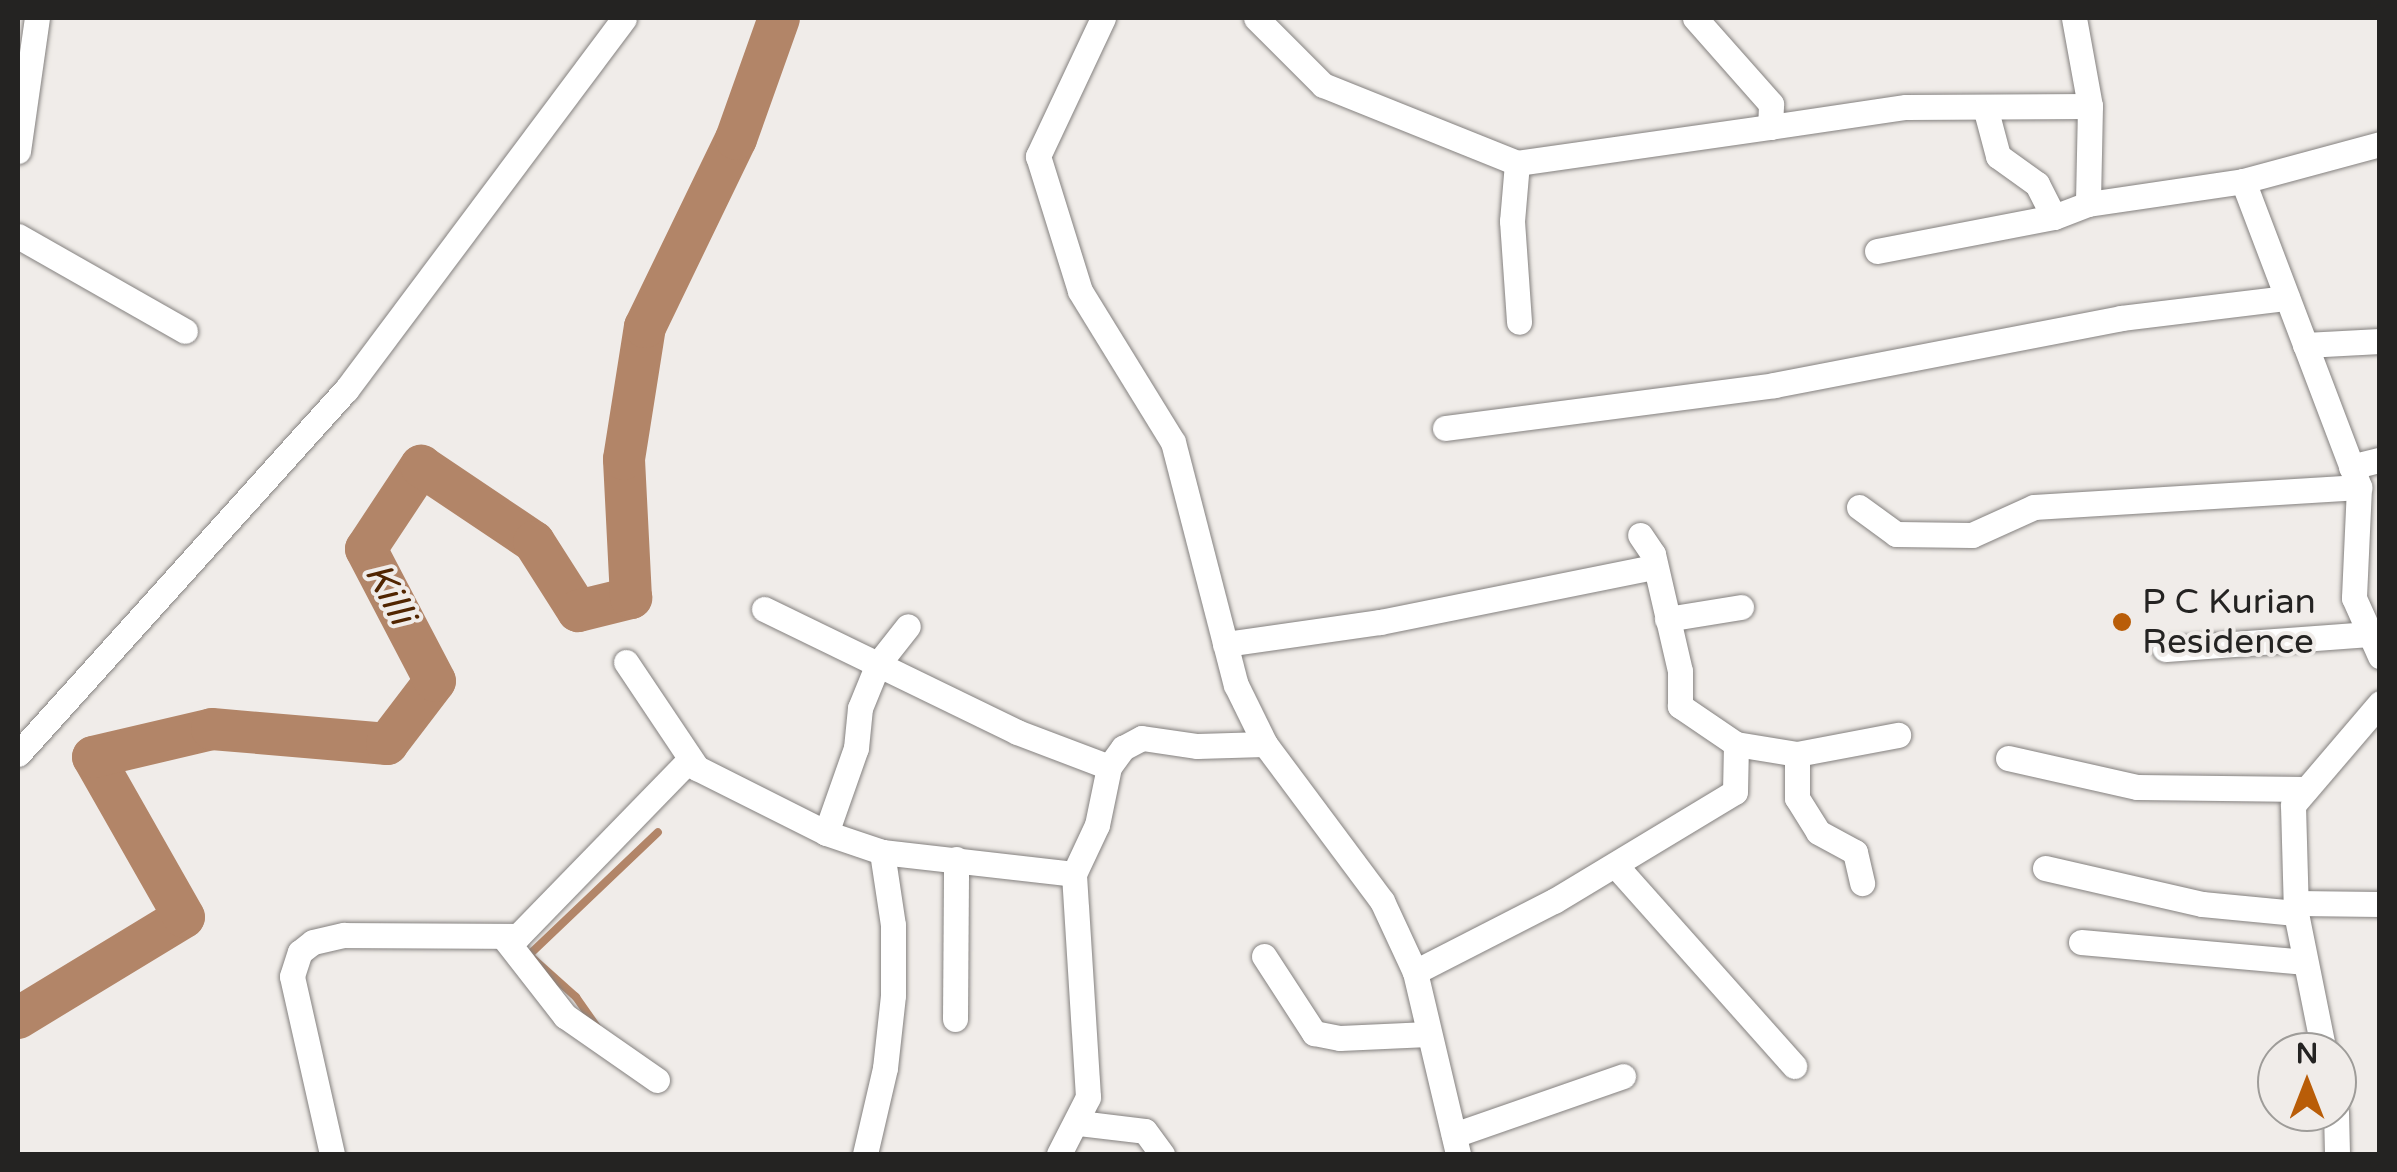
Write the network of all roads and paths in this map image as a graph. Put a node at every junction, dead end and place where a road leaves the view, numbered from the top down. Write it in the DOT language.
graph roads {
  1 [pos="36,18"];
  2 [pos="624,18"];
  3 [pos="1103,18"];
  4 [pos="1256,18"];
  5 [pos="1695,18"];
  6 [pos="2074,18"];
  7 [pos="2090,106"];
  8 [pos="1985,107"];
  9 [pos="1770,127"];
  10 [pos="2380,144"];
  11 [pos="18,151"];
  12 [pos="1518,163"];
  13 [pos="2243,182"];
  14 [pos="2088,204"];
  15 [pos="2054,218"];
  16 [pos="18,236"];
  17 [pos="1877,251"];
  18 [pos="2287,298"];
  19 [pos="1518,322"];
  20 [pos="186,331"];
  21 [pos="2380,340"];
  22 [pos="2305,346"];
  23 [pos="1445,428"];
  24 [pos="2380,460"];
  25 [pos="2355,477"];
  26 [pos="1858,507"];
  27 [pos="1640,536"];
  28 [pos="1654,567"];
  29 [pos="764,608"];
  30 [pos="1741,608"];
  31 [pos="1666,619"];
  32 [pos="908,626"];
  33 [pos="1226,644"];
  34 [pos="2375,645"];
  35 [pos="2165,648"];
  36 [pos="626,662"];
  37 [pos="878,664"];
  38 [pos="2380,703"];
  39 [pos="1898,735"];
  40 [pos="1265,744"];
  41 [pos="1736,744"];
  42 [pos="18,754"];
  43 [pos="1798,754"];
  44 [pos="2008,758"];
  45 [pos="688,761"];
  46 [pos="1109,767"];
  47 [pos="2306,789"];
  48 [pos="826,833"];
  49 [pos="882,852"];
  50 [pos="956,859"];
  51 [pos="1616,866"];
  52 [pos="2045,868"];
  53 [pos="1074,874"];
  54 [pos="1862,883"];
  55 [pos="2380,904"];
  56 [pos="2296,908"];
  57 [pos="506,939"];
  58 [pos="2081,942"];
  59 [pos="1264,956"];
  60 [pos="2303,962"];
  61 [pos="1416,972"];
  62 [pos="955,1019"];
  63 [pos="2319,1032"];
  64 [pos="1428,1034"];
  65 [pos="1794,1066"];
  66 [pos="1623,1076"];
  67 [pos="657,1080"];
  68 [pos="1070,1138"];
  69 [pos="1456,1145"];
  70 [pos="332,1154"];
  71 [pos="865,1154"];
  72 [pos="1162,1154"];
  1 -- 11 [label="street"];
  2 -- 42 [label="street"];
  3 -- 33 [label="street"];
  4 -- 12 [label="street"];
  5 -- 9 [label="street"];
  6 -- 7 [label="street"];
  7 -- 8 [label="street"];
  7 -- 14 [label="street"];
  8 -- 9 [label="street"];
  8 -- 15 [label="street"];
  9 -- 12 [label="street"];
  10 -- 13 [label="street"];
  12 -- 19 [label="street"];
  13 -- 14 [label="street"];
  13 -- 18 [label="street"];
  14 -- 15 [label="street"];
  15 -- 17 [label="street"];
  16 -- 20 [label="street"];
  18 -- 22 [label="street"];
  18 -- 23 [label="street"];
  21 -- 22 [label="street"];
  22 -- 25 [label="street"];
  24 -- 25 [label="street"];
  25 -- 26 [label="street"];
  25 -- 34 [label="street"];
  27 -- 28 [label="street"];
  28 -- 31 [label="street"];
  28 -- 33 [label="street"];
  29 -- 37 [label="street"];
  30 -- 31 [label="street"];
  31 -- 41 [label="street"];
  32 -- 37 [label="street"];
  33 -- 40 [label="street"];
  34 -- 35 [label="street"];
  36 -- 45 [label="street"];
  37 -- 46 [label="street"];
  37 -- 48 [label="street"];
  38 -- 47 [label="street"];
  39 -- 43 [label="street"];
  40 -- 46 [label="street"];
  40 -- 61 [label="street"];
  41 -- 43 [label="street"];
  41 -- 51 [label="street"];
  43 -- 54 [label="street"];
  44 -- 47 [label="street"];
  45 -- 48 [label="street"];
  45 -- 57 [label="street"];
  46 -- 53 [label="street"];
  47 -- 56 [label="street"];
  48 -- 49 [label="street"];
  49 -- 50 [label="street"];
  49 -- 71 [label="street"];
  50 -- 53 [label="street"];
  50 -- 62 [label="street"];
  51 -- 61 [label="street"];
  51 -- 65 [label="street"];
  52 -- 56 [label="street"];
  53 -- 68 [label="street"];
  55 -- 56 [label="street"];
  56 -- 60 [label="street"];
  57 -- 67 [label="street"];
  57 -- 70 [label="street"];
  58 -- 60 [label="street"];
  59 -- 64 [label="street"];
  60 -- 63 [label="street"];
  61 -- 64 [label="street"];
  64 -- 69 [label="street"];
  66 -- 69 [label="street"];
  68 -- 72 [label="street"];
}
